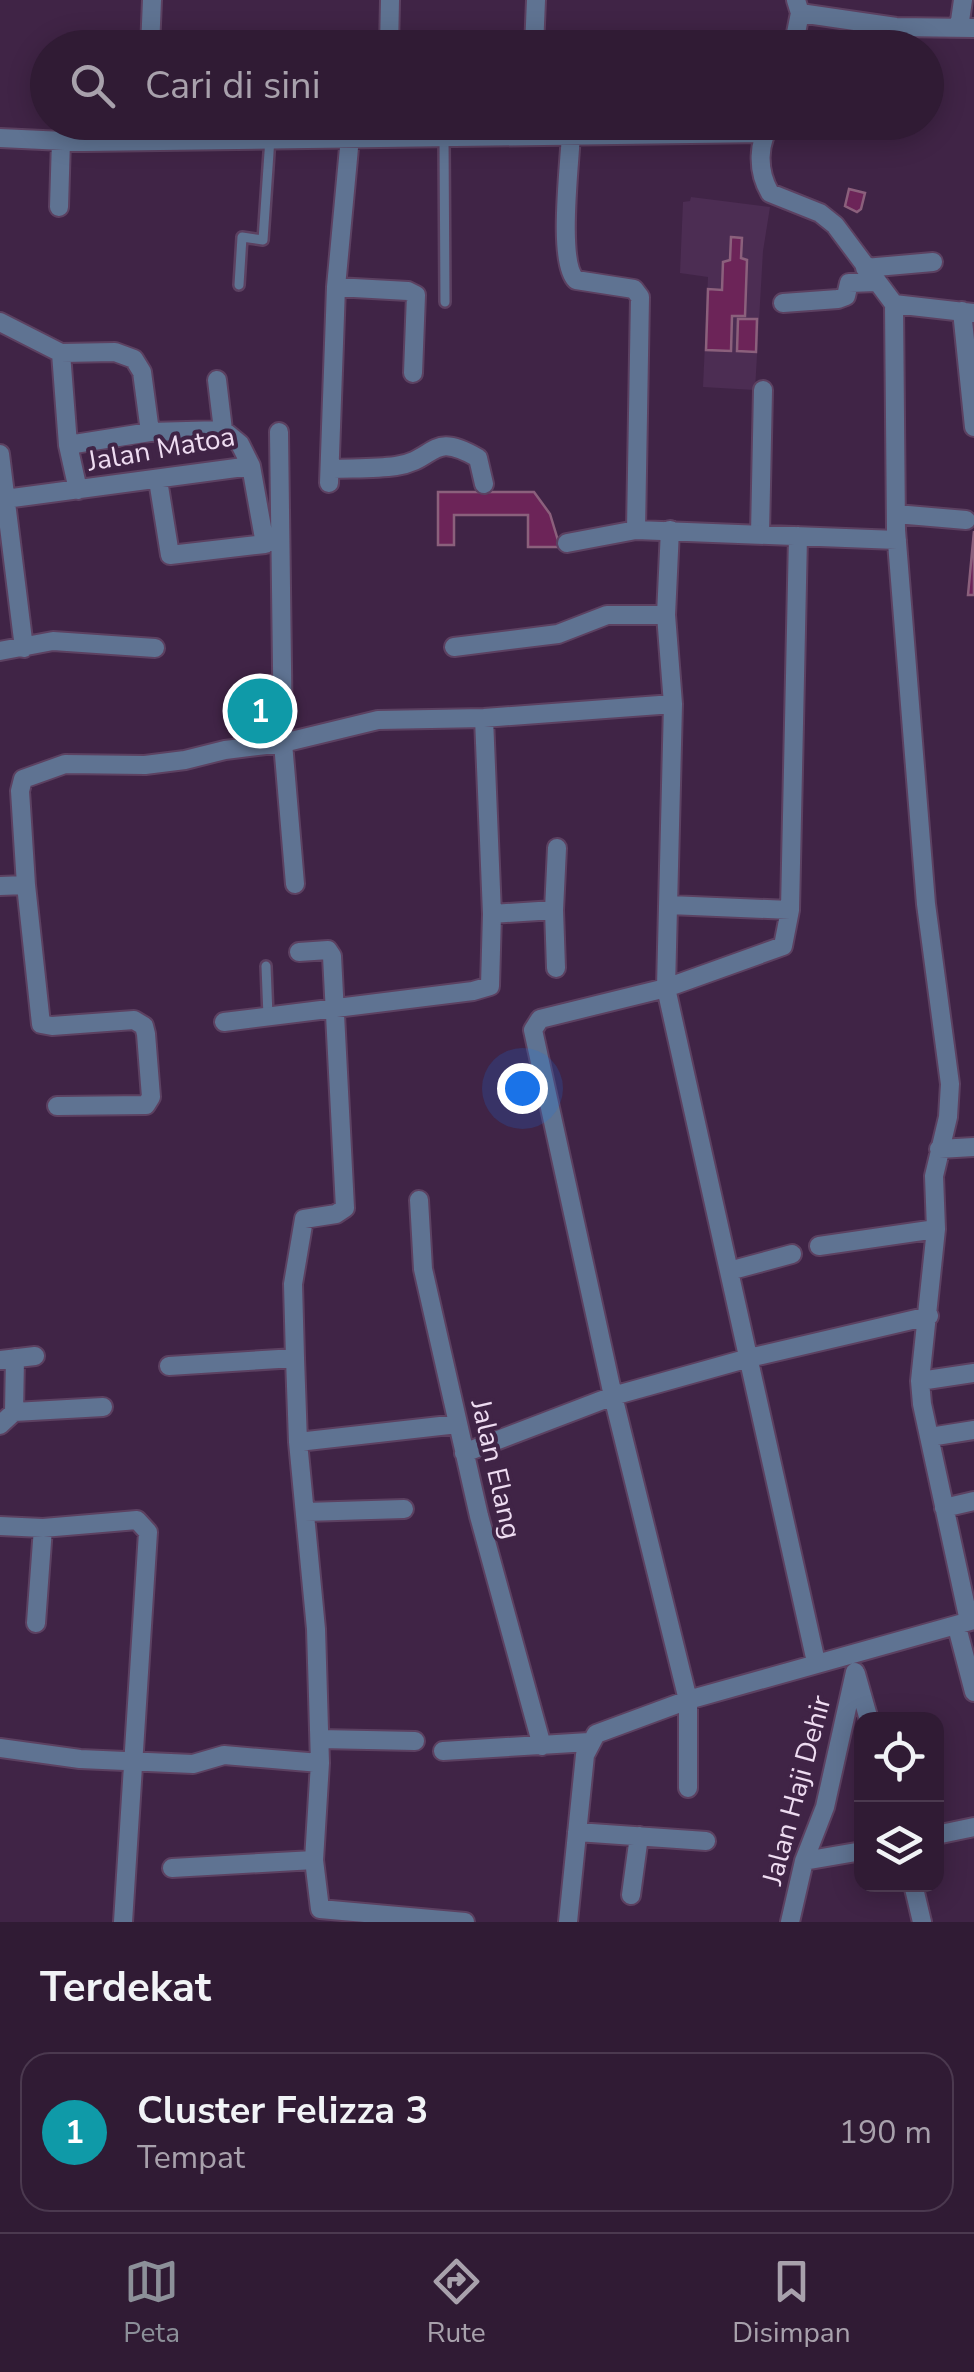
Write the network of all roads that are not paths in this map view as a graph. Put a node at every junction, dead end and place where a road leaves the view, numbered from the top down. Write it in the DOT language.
graph roads {
  1 [pos="390,0"];
  2 [pos="536,0"];
  3 [pos="963,0"];
  4 [pos="150,1"];
  5 [pos="798,6"];
  6 [pos="966,28"];
  7 [pos="150,30"];
  8 [pos="389,30"];
  9 [pos="535,30"];
  10 [pos="0,138"];
  11 [pos="30,139"];
  12 [pos="61,140"];
  13 [pos="270,140"];
  14 [pos="350,140"];
  15 [pos="454,140"];
  16 [pos="571,140"];
  17 [pos="766,140"];
  18 [pos="59,206"];
  19 [pos="933,262"];
  20 [pos="870,275"];
  21 [pos="239,285"];
  22 [pos="336,286"];
  23 [pos="445,302"];
  24 [pos="784,303"];
  25 [pos="894,304"];
  26 [pos="968,312"];
  27 [pos="0,322"];
  28 [pos="61,352"];
  29 [pos="413,373"];
  30 [pos="217,380"];
  31 [pos="762,390"];
  32 [pos="974,427"];
  33 [pos="223,430"];
  34 [pos="150,432"];
  35 [pos="279,432"];
  36 [pos="68,445"];
  37 [pos="0,454"];
  38 [pos="252,470"];
  39 [pos="1,474"];
  40 [pos="158,480"];
  41 [pos="484,484"];
  42 [pos="78,490"];
  43 [pos="5,499"];
  44 [pos="896,514"];
  45 [pos="966,520"];
  46 [pos="636,530"];
  47 [pos="670,530"];
  48 [pos="760,534"];
  49 [pos="798,536"];
  50 [pos="898,540"];
  51 [pos="567,543"];
  52 [pos="666,615"];
  53 [pos="454,647"];
  54 [pos="24,648"];
  55 [pos="155,648"];
  56 [pos="0,651"];
  57 [pos="674,704"];
  58 [pos="484,718"];
  59 [pos="283,743"];
  60 [pos="557,848"];
  61 [pos="26,884"];
  62 [pos="295,884"];
  63 [pos="0,886"];
  64 [pos="669,905"];
  65 [pos="554,910"];
  66 [pos="790,910"];
  67 [pos="492,914"];
  68 [pos="299,952"];
  69 [pos="266,966"];
  70 [pos="556,968"];
  71 [pos="666,988"];
  72 [pos="335,1007"];
  73 [pos="268,1016"];
  74 [pos="224,1022"];
  75 [pos="57,1106"];
  76 [pos="974,1147"];
  77 [pos="940,1150"];
  78 [pos="419,1200"];
  79 [pos="936,1228"];
  80 [pos="819,1246"];
  81 [pos="792,1254"];
  82 [pos="729,1270"];
  83 [pos="930,1316"];
  84 [pos="36,1356"];
  85 [pos="295,1358"];
  86 [pos="749,1358"];
  87 [pos="8,1359"];
  88 [pos="169,1366"];
  89 [pos="974,1373"];
  90 [pos="920,1382"];
  91 [pos="613,1396"];
  92 [pos="103,1406"];
  93 [pos="7,1419"];
  94 [pos="458,1424"];
  95 [pos="974,1430"];
  96 [pos="930,1437"];
  97 [pos="298,1442"];
  98 [pos="464,1453"];
  99 [pos="974,1501"];
  100 [pos="944,1508"];
  101 [pos="404,1509"];
  102 [pos="305,1512"];
  103 [pos="0,1526"];
  104 [pos="43,1528"];
  105 [pos="967,1622"];
  106 [pos="36,1623"];
  107 [pos="816,1662"];
  108 [pos="853,1663"];
  109 [pos="974,1692"];
  110 [pos="688,1700"];
  111 [pos="866,1712"];
  112 [pos="320,1739"];
  113 [pos="414,1741"];
  114 [pos="590,1742"];
  115 [pos="542,1746"];
  116 [pos="0,1748"];
  117 [pos="443,1751"];
  118 [pos="132,1759"];
  119 [pos="320,1763"];
  120 [pos="688,1788"];
  121 [pos="974,1827"];
  122 [pos="577,1832"];
  123 [pos="944,1833"];
  124 [pos="639,1836"];
  125 [pos="706,1841"];
  126 [pos="854,1852"];
  127 [pos="314,1860"];
  128 [pos="804,1861"];
  129 [pos="172,1868"];
  130 [pos="915,1892"];
  131 [pos="631,1895"];
  132 [pos="318,1915"];
  133 [pos="124,1922"];
  134 [pos="464,1922"];
  135 [pos="568,1922"];
  136 [pos="790,1922"];
  137 [pos="922,1922"];
  1 -- 8 [label="street"];
  2 -- 9 [label="street"];
  3 -- 6 [label="street"];
  4 -- 7 [label="street"];
  5 -- 6 [label="street"];
  10 -- 11 [label="street"];
  12 -- 18 [label="street"];
  13 -- 21 [label="lane"];
  14 -- 22 [label="street"];
  15 -- 23 [label="lane"];
  16 -- 46 [label="street"];
  17 -- 20 [label="street"];
  19 -- 20 [label="street"];
  20 -- 24 [label="street"];
  20 -- 25 [label="street"];
  22 -- 29 [label="street"];
  22 -- 41 [label="street"];
  25 -- 26 [label="street"];
  25 -- 44 [label="street"];
  26 -- 32 [label="street"];
  27 -- 28 [label="street"];
  28 -- 34 [label="street"];
  28 -- 36 [label="street"];
  30 -- 33 [label="street"];
  31 -- 48 [label="street"];
  33 -- 34 [label="street, Jalan Matoa"];
  33 -- 38 [label="street, Jalan Matoa"];
  34 -- 36 [label="street, Jalan Matoa"];
  35 -- 59 [label="street"];
  36 -- 42 [label="street"];
  37 -- 39 [label="street"];
  38 -- 40 [label="street, Jalan Matoa"];
  38 -- 40 [label="street"];
  39 -- 43 [label="street"];
  40 -- 42 [label="street, Jalan Matoa"];
  42 -- 43 [label="street, Jalan Matoa"];
  43 -- 54 [label="street"];
  44 -- 45 [label="street"];
  44 -- 50 [label="street"];
  46 -- 47 [label="street"];
  46 -- 51 [label="street"];
  47 -- 48 [label="street"];
  47 -- 52 [label="street"];
  48 -- 49 [label="street"];
  49 -- 50 [label="street"];
  49 -- 66 [label="street"];
  50 -- 77 [label="street"];
  52 -- 53 [label="street"];
  52 -- 57 [label="street"];
  54 -- 55 [label="street"];
  54 -- 56 [label="street"];
  57 -- 58 [label="street"];
  57 -- 64 [label="street"];
  58 -- 59 [label="street"];
  58 -- 67 [label="street"];
  59 -- 61 [label="street"];
  59 -- 62 [label="street"];
  60 -- 65 [label="street"];
  61 -- 63 [label="street"];
  61 -- 75 [label="street"];
  64 -- 66 [label="street"];
  64 -- 71 [label="street"];
  65 -- 67 [label="street"];
  65 -- 70 [label="street"];
  66 -- 71 [label="street"];
  67 -- 72 [label="street"];
  68 -- 72 [label="street"];
  69 -- 73 [label="lane"];
  71 -- 82 [label="street"];
  71 -- 91 [label="street"];
  72 -- 73 [label="street"];
  72 -- 85 [label="street"];
  73 -- 74 [label="street"];
  76 -- 77 [label="street"];
  77 -- 79 [label="street"];
  78 -- 94 [label="street, Jalan Elang"];
  79 -- 80 [label="street"];
  79 -- 83 [label="street"];
  81 -- 82 [label="street"];
  82 -- 86 [label="street"];
  83 -- 86 [label="street"];
  83 -- 90 [label="street"];
  84 -- 87 [label="street"];
  85 -- 88 [label="street"];
  85 -- 97 [label="street"];
  86 -- 91 [label="street"];
  86 -- 107 [label="street"];
  87 -- 93 [label="street"];
  89 -- 90 [label="street"];
  90 -- 96 [label="street"];
  91 -- 98 [label="street"];
  91 -- 110 [label="street"];
  92 -- 93 [label="street"];
  94 -- 97 [label="street"];
  94 -- 98 [label="street, Jalan Elang"];
  95 -- 96 [label="street"];
  96 -- 100 [label="street"];
  97 -- 102 [label="street"];
  98 -- 115 [label="street, Jalan Elang"];
  99 -- 100 [label="street"];
  100 -- 105 [label="street"];
  101 -- 102 [label="street"];
  102 -- 112 [label="street"];
  103 -- 104 [label="street"];
  104 -- 106 [label="street"];
  104 -- 118 [label="street"];
  105 -- 108 [label="street"];
  105 -- 109 [label="street"];
  107 -- 108 [label="street"];
  107 -- 110 [label="street"];
  108 -- 111 [label="street"];
  108 -- 128 [label="street, Jalan Haji Dehir"];
  110 -- 114 [label="street"];
  110 -- 120 [label="street"];
  112 -- 113 [label="street"];
  112 -- 119 [label="street"];
  114 -- 115 [label="street"];
  114 -- 122 [label="street"];
  115 -- 117 [label="street"];
  116 -- 118 [label="street"];
  118 -- 119 [label="street"];
  118 -- 133 [label="street"];
  119 -- 127 [label="street"];
  121 -- 123 [label="street"];
  122 -- 124 [label="street"];
  122 -- 135 [label="street"];
  124 -- 125 [label="street"];
  124 -- 131 [label="street"];
  126 -- 128 [label="street"];
  127 -- 129 [label="street"];
  127 -- 132 [label="street"];
  128 -- 136 [label="street, Jalan Haji Dehir"];
  130 -- 137 [label="street"];
  132 -- 134 [label="street"];
}
